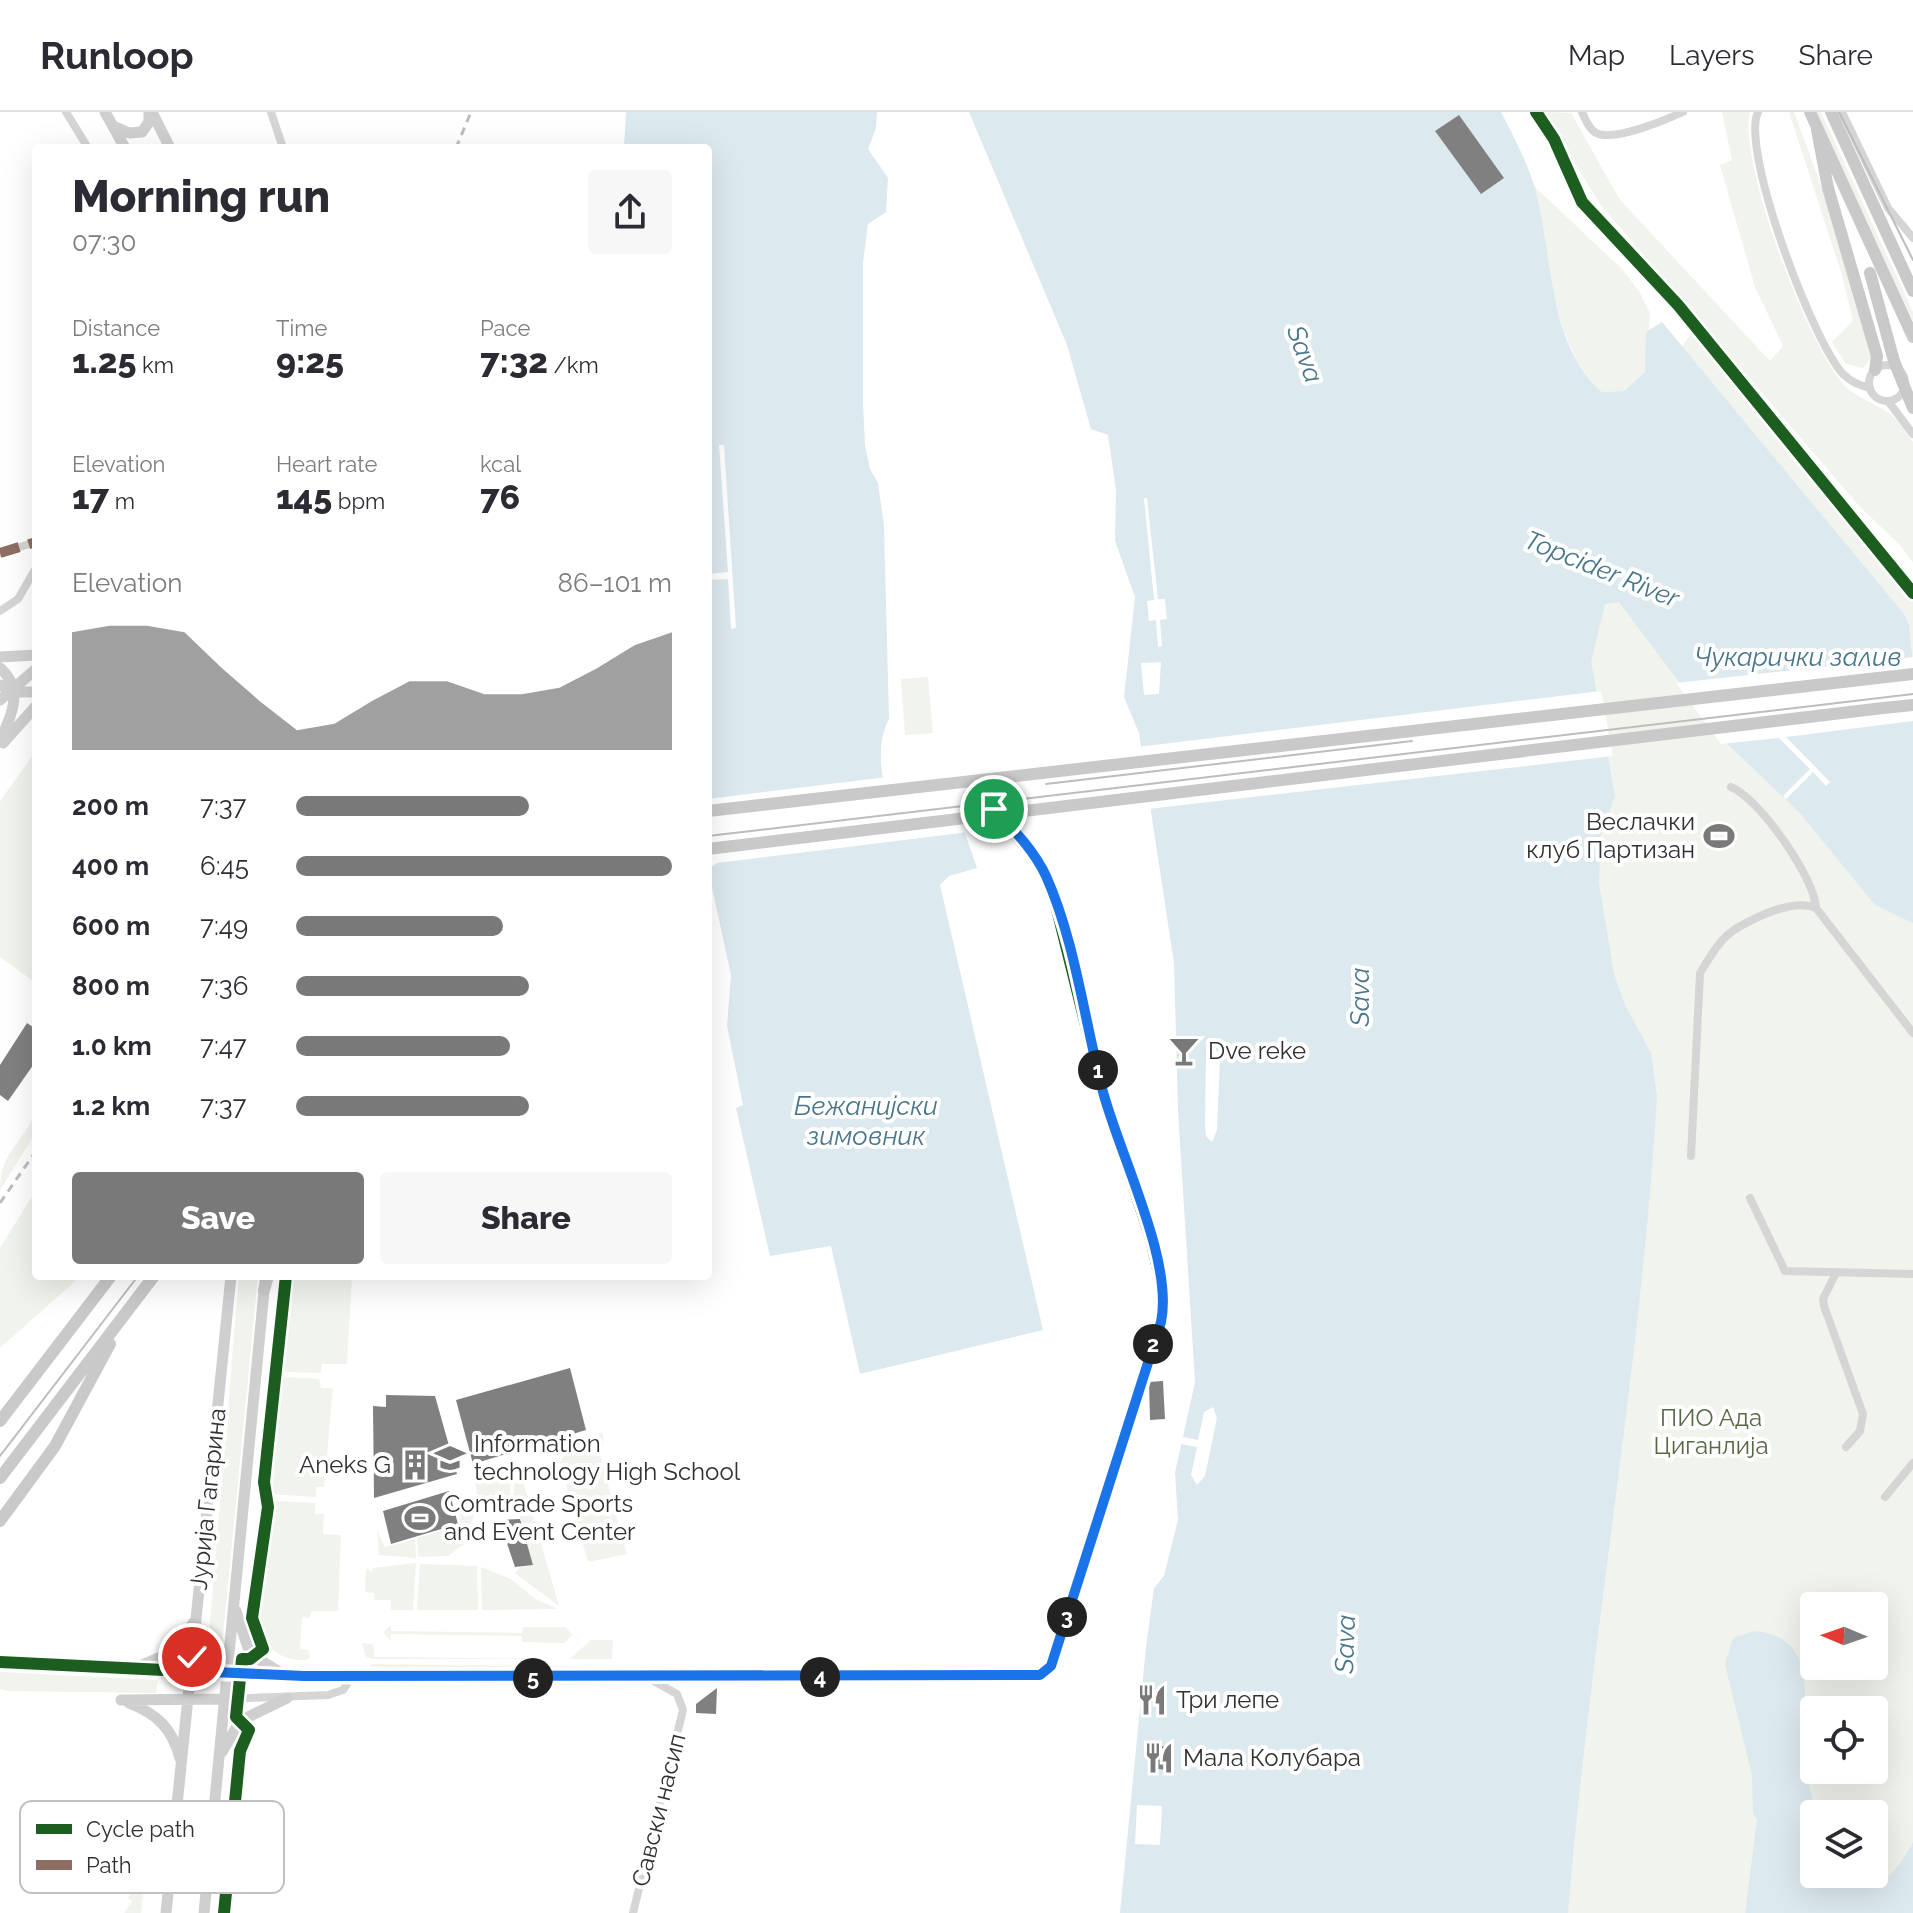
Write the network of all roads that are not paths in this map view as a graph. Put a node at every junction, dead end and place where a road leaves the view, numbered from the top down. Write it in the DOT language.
graph roads {
  1 [pos="66,112"];
  2 [pos="105,112"];
  3 [pos="151,112"];
  4 [pos="271,112"];
  5 [pos="1582,112"];
  6 [pos="1683,112"];
  7 [pos="1758,112"];
  8 [pos="1810,112"];
  9 [pos="1831,112"];
  10 [pos="1842,112"];
  11 [pos="113,126"];
  12 [pos="1817,130"];
  13 [pos="86,144"];
  14 [pos="123,144"];
  15 [pos="168,144"];
  16 [pos="282,144"];
  17 [pos="1864,229"];
  18 [pos="1913,238"];
  19 [pos="1899,261"];
  20 [pos="1913,284"];
  21 [pos="1913,291"];
  22 [pos="1912,334"];
  23 [pos="1873,373"];
  24 [pos="1846,377"];
  25 [pos="1908,379"];
  26 [pos="1870,388"];
  27 [pos="1913,389"];
  28 [pos="1902,394"];
  29 [pos="1888,401"];
  30 [pos="1913,408"];
  31 [pos="1913,434"];
  32 [pos="32,543"];
  33 [pos="0,553"];
  34 [pos="32,575"];
  35 [pos="0,611"];
  36 [pos="32,655"];
  37 [pos="0,657"];
  38 [pos="0,668"];
  39 [pos="32,672"];
  40 [pos="1913,674"];
  41 [pos="9,689"];
  42 [pos="32,692"];
  43 [pos="0,700"];
  44 [pos="1913,705"];
  45 [pos="32,711"];
  46 [pos="0,740"];
  47 [pos="0,747"];
  48 [pos="1731,787"];
  49 [pos="994,809"];
  50 [pos="712,811"];
  51 [pos="712,849"];
  52 [pos="1816,908"];
  53 [pos="1913,1033"];
  54 [pos="1691,1156"];
  55 [pos="1750,1198"];
  56 [pos="1913,1274"];
  57 [pos="1835,1275"];
  58 [pos="108,1280"];
  59 [pos="151,1280"];
  60 [pos="231,1280"];
  61 [pos="266,1280"];
  62 [pos="264,1290"];
  63 [pos="122,1320"];
  64 [pos="0,1421"];
  65 [pos="1846,1447"];
  66 [pos="1913,1463"];
  67 [pos="0,1478"];
  68 [pos="1885,1497"];
  69 [pos="0,1521"];
  70 [pos="234,1601"];
  71 [pos="196,1619"];
  72 [pos="2,1662"];
  73 [pos="133,1668"];
  74 [pos="191,1671"];
  75 [pos="227,1673"];
  76 [pos="286,1676"];
  77 [pos="352,1676"];
  78 [pos="648,1678"];
  79 [pos="287,1698"];
  80 [pos="187,1699"];
  81 [pos="224,1699"];
  82 [pos="218,1760"];
  83 [pos="181,1764"];
  84 [pos="177,1801"];
  85 [pos="214,1801"];
  86 [pos="168,1893"];
  87 [pos="206,1893"];
  88 [pos="166,1913"];
  89 [pos="204,1913"];
  90 [pos="633,1913"];
  1 -- 13 [label="street"];
  2 -- 11 [label="main road"];
  3 -- 11 [label="main road"];
  3 -- 15 [label="main road"];
  4 -- 16 [label="street"];
  5 -- 6 [label="street"];
  7 -- 24 [label="street"];
  8 -- 12 [label="main road"];
  9 -- 19 [label="main road"];
  10 -- 18 [label="street"];
  11 -- 14 [label="main road"];
  12 -- 17 [label="main road"];
  12 -- 23 [label="main road"];
  17 -- 22 [label="main road"];
  17 -- 30 [label="main road, bridge"];
  19 -- 20 [label="main road"];
  19 -- 21 [label="main road"];
  23 -- 24 [label="street"];
  23 -- 25 [label="street"];
  23 -- 26 [label="street"];
  24 -- 26 [label="street"];
  25 -- 28 [label="street"];
  26 -- 29 [label="street"];
  27 -- 28 [label="street"];
  28 -- 29 [label="street"];
  29 -- 31 [label="street"];
  32 -- 33 [label="street"];
  34 -- 35 [label="street"];
  36 -- 37 [label="main road"];
  38 -- 41 [label="main road"];
  39 -- 41 [label="main road"];
  40 -- 50 [label="main road"];
  41 -- 42 [label="main road"];
  41 -- 43 [label="main road"];
  41 -- 46 [label="main road"];
  44 -- 51 [label="main road, bridge"];
  45 -- 47 [label="main road"];
  48 -- 52 [label="street"];
  49 -- 78 [label="street"];
  52 -- 53 [label="street"];
  52 -- 54 [label="street"];
  55 -- 57 [label="street"];
  56 -- 57 [label="street"];
  57 -- 65 [label="street"];
  58 -- 64 [label="main road"];
  59 -- 63 [label="main road"];
  60 -- 71 [label="main road, Јурија Гагарина"];
  61 -- 62 [label="main road"];
  62 -- 70 [label="main road, Јурија Гагарина"];
  63 -- 67 [label="main road"];
  63 -- 69 [label="main road"];
  66 -- 68 [label="street"];
  70 -- 75 [label="main road, Јурија Гагарина"];
  70 -- 76 [label="main road"];
  71 -- 73 [label="main road"];
  71 -- 74 [label="main road, Јурија Гагарина"];
  72 -- 73 [label="main road"];
  73 -- 74 [label="main road"];
  74 -- 75 [label="main road"];
  74 -- 80 [label="main road, Јурија Гагарина"];
  75 -- 76 [label="street"];
  75 -- 81 [label="main road, Јурија Гагарина"];
  76 -- 77 [label="street"];
  77 -- 78 [label="street"];
  77 -- 79 [label="street"];
  78 -- 90 [label="street, Савски насип"];
  79 -- 81 [label="street"];
  79 -- 82 [label="main road"];
  80 -- 81 [label="main road"];
  80 -- 83 [label="main road, Јурија Гагарина"];
  80 -- 83 [label="main road"];
  81 -- 82 [label="main road, Јурија Гагарина"];
  82 -- 85 [label="main road, Јурија Гагарина"];
  83 -- 84 [label="main road, Јурија Гагарина"];
  86 -- 88 [label="main road, Јурија Гагарина"];
  87 -- 89 [label="main road, Јурија Гагарина"];
}
